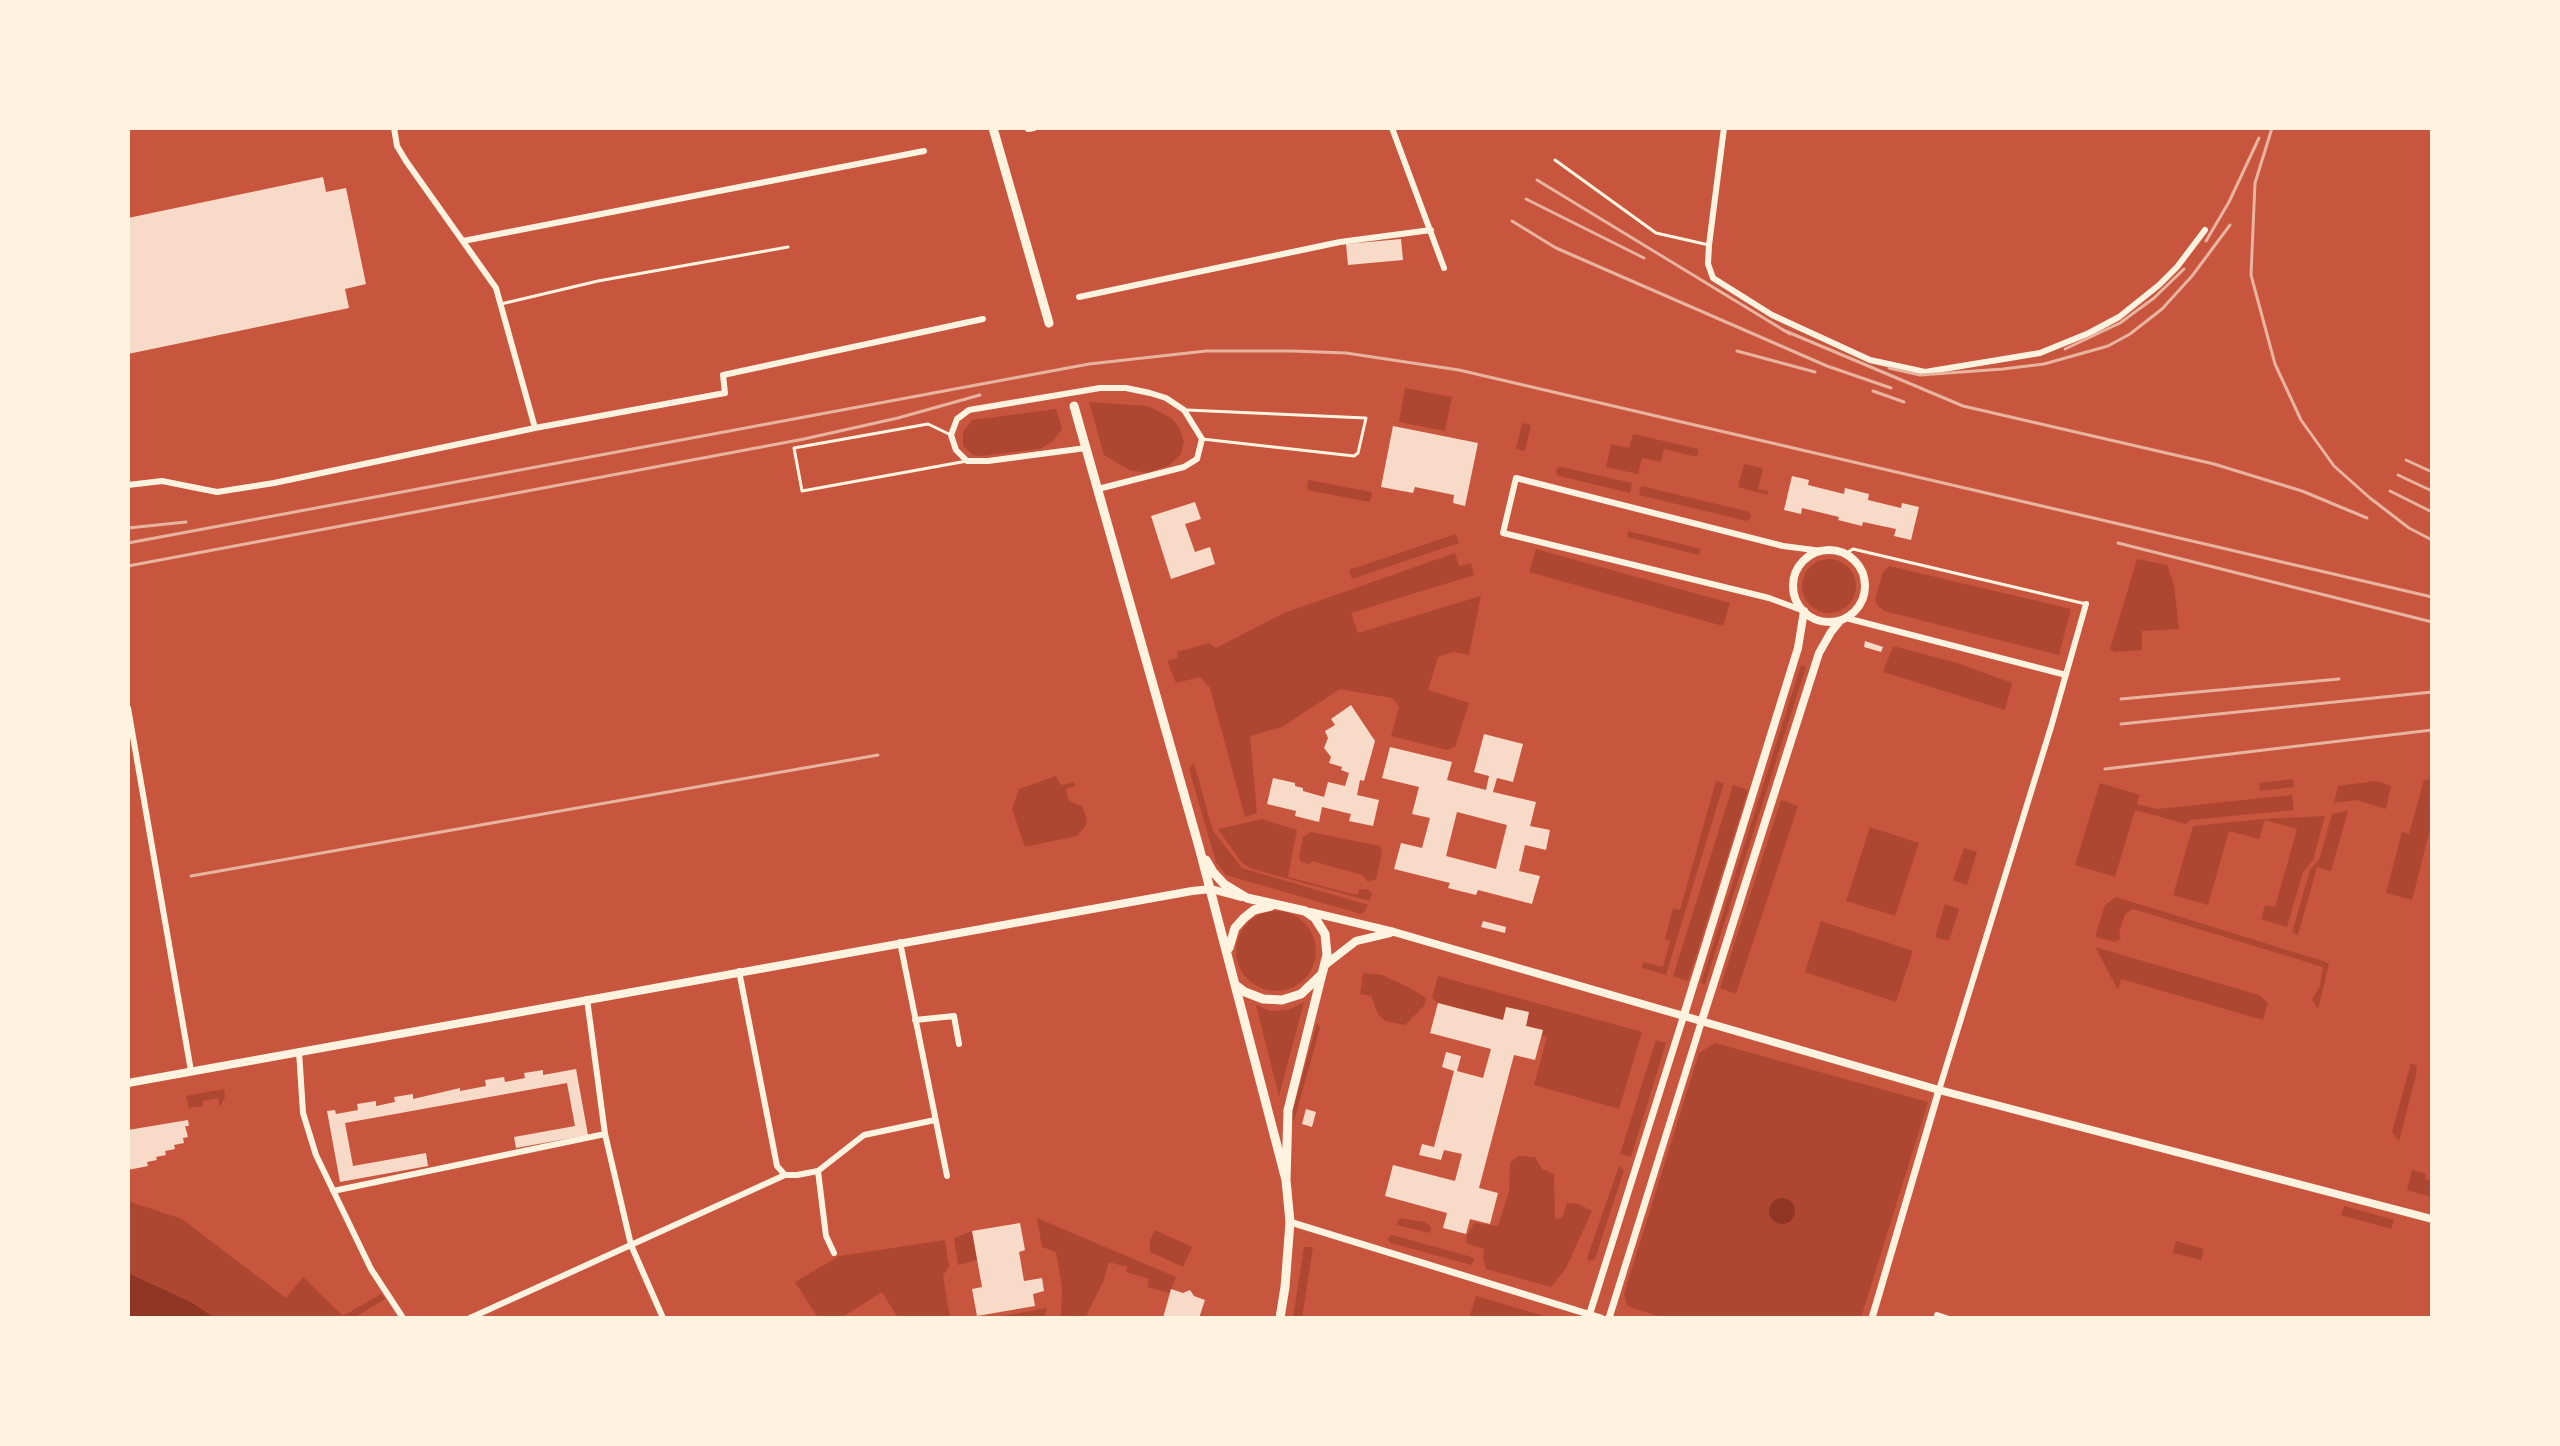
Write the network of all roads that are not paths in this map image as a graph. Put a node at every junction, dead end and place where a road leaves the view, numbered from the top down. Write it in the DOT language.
graph roads {
  1 [pos="394,128"];
  2 [pos="993,128"];
  3 [pos="1392,128"];
  4 [pos="1724,128"];
  5 [pos="924,151"];
  6 [pos="1555,160"];
  7 [pos="1431,230"];
  8 [pos="2205,230"];
  9 [pos="463,241"];
  10 [pos="1709,245"];
  11 [pos="788,247"];
  12 [pos="1444,268"];
  13 [pos="1079,297"];
  14 [pos="501,304"];
  15 [pos="983,319"];
  16 [pos="1049,323"];
  17 [pos="1074,406"];
  18 [pos="1184,410"];
  19 [pos="535,428"];
  20 [pos="951,435"];
  21 [pos="1202,439"];
  22 [pos="1086,448"];
  23 [pos="967,461"];
  24 [pos="128,485"];
  25 [pos="1098,489"];
  26 [pos="1822,551"];
  27 [pos="1845,554"];
  28 [pos="2086,604"];
  29 [pos="1804,611"];
  30 [pos="1843,620"];
  31 [pos="2066,675"];
  32 [pos="128,708"];
  33 [pos="1199,847"];
  34 [pos="1211,889"];
  35 [pos="1247,898"];
  36 [pos="1278,905"];
  37 [pos="1305,911"];
  38 [pos="1394,932"];
  39 [pos="900,942"];
  40 [pos="1228,955"];
  41 [pos="1323,970"];
  42 [pos="739,971"];
  43 [pos="1236,985"];
  44 [pos="587,999"];
  45 [pos="1683,1018"];
  46 [pos="915,1020"];
  47 [pos="1701,1023"];
  48 [pos="959,1044"];
  49 [pos="299,1051"];
  50 [pos="191,1071"];
  51 [pos="128,1083"];
  52 [pos="1939,1090"];
  53 [pos="935,1120"];
  54 [pos="605,1134"];
  55 [pos="818,1171"];
  56 [pos="785,1175"];
  57 [pos="947,1176"];
  58 [pos="1286,1180"];
  59 [pos="333,1191"];
  60 [pos="2432,1219"];
  61 [pos="1290,1222"];
  62 [pos="631,1245"];
  63 [pos="834,1253"];
  64 [pos="1937,1315"];
  65 [pos="1589,1316"];
  66 [pos="403,1318"];
  67 [pos="470,1318"];
  68 [pos="663,1318"];
  69 [pos="1280,1318"];
  70 [pos="1601,1318"];
  71 [pos="1609,1318"];
  72 [pos="1872,1318"];
  73 [pos="1946,1318"];
  1 -- 9 [label="street"];
  2 -- 16 [label="main road"];
  3 -- 7 [label="street"];
  4 -- 10 [label="street"];
  5 -- 9 [label="street"];
  6 -- 10 [label="lane"];
  7 -- 12 [label="street"];
  7 -- 13 [label="street"];
  8 -- 10 [label="street"];
  9 -- 14 [label="street"];
  11 -- 14 [label="lane"];
  14 -- 19 [label="street"];
  15 -- 19 [label="street"];
  17 -- 22 [label="main road"];
  18 -- 20 [label="street"];
  18 -- 21 [label="street"];
  18 -- 21 [label="lane"];
  19 -- 24 [label="street"];
  20 -- 23 [label="street"];
  20 -- 23 [label="lane"];
  21 -- 25 [label="street"];
  22 -- 23 [label="street"];
  22 -- 25 [label="main road"];
  25 -- 33 [label="main road"];
  26 -- 27 [label="main road"];
  26 -- 29 [label="main road"];
  26 -- 29 [label="street"];
  27 -- 28 [label="lane"];
  27 -- 30 [label="main road"];
  28 -- 31 [label="street"];
  29 -- 30 [label="main road"];
  29 -- 45 [label="main road"];
  30 -- 31 [label="street"];
  30 -- 47 [label="main road"];
  31 -- 52 [label="street"];
  32 -- 50 [label="street"];
  33 -- 34 [label="main road"];
  33 -- 35 [label="main road"];
  34 -- 35 [label="main road"];
  34 -- 39 [label="main road"];
  34 -- 40 [label="main road"];
  35 -- 36 [label="main road"];
  36 -- 37 [label="main road"];
  36 -- 40 [label="main road"];
  37 -- 38 [label="main road"];
  37 -- 41 [label="main road"];
  38 -- 41 [label="main road"];
  38 -- 45 [label="main road"];
  39 -- 42 [label="main road"];
  39 -- 46 [label="street"];
  40 -- 43 [label="main road"];
  41 -- 43 [label="main road"];
  41 -- 58 [label="main road"];
  42 -- 44 [label="main road"];
  42 -- 56 [label="street"];
  43 -- 58 [label="main road"];
  44 -- 49 [label="main road"];
  44 -- 54 [label="street"];
  45 -- 47 [label="main road"];
  45 -- 65 [label="street"];
  46 -- 48 [label="street"];
  46 -- 53 [label="street"];
  47 -- 52 [label="main road"];
  47 -- 71 [label="street"];
  49 -- 50 [label="main road"];
  49 -- 59 [label="street"];
  50 -- 51 [label="main road"];
  52 -- 60 [label="main road"];
  52 -- 72 [label="street"];
  53 -- 55 [label="street"];
  53 -- 57 [label="street"];
  54 -- 59 [label="street"];
  54 -- 62 [label="street"];
  55 -- 56 [label="street"];
  55 -- 63 [label="street"];
  56 -- 62 [label="street"];
  58 -- 61 [label="main road"];
  59 -- 66 [label="street"];
  61 -- 65 [label="street"];
  61 -- 69 [label="main road"];
  62 -- 67 [label="street"];
  62 -- 68 [label="street"];
  64 -- 73 [label="street"];
  65 -- 70 [label="street"];
}
